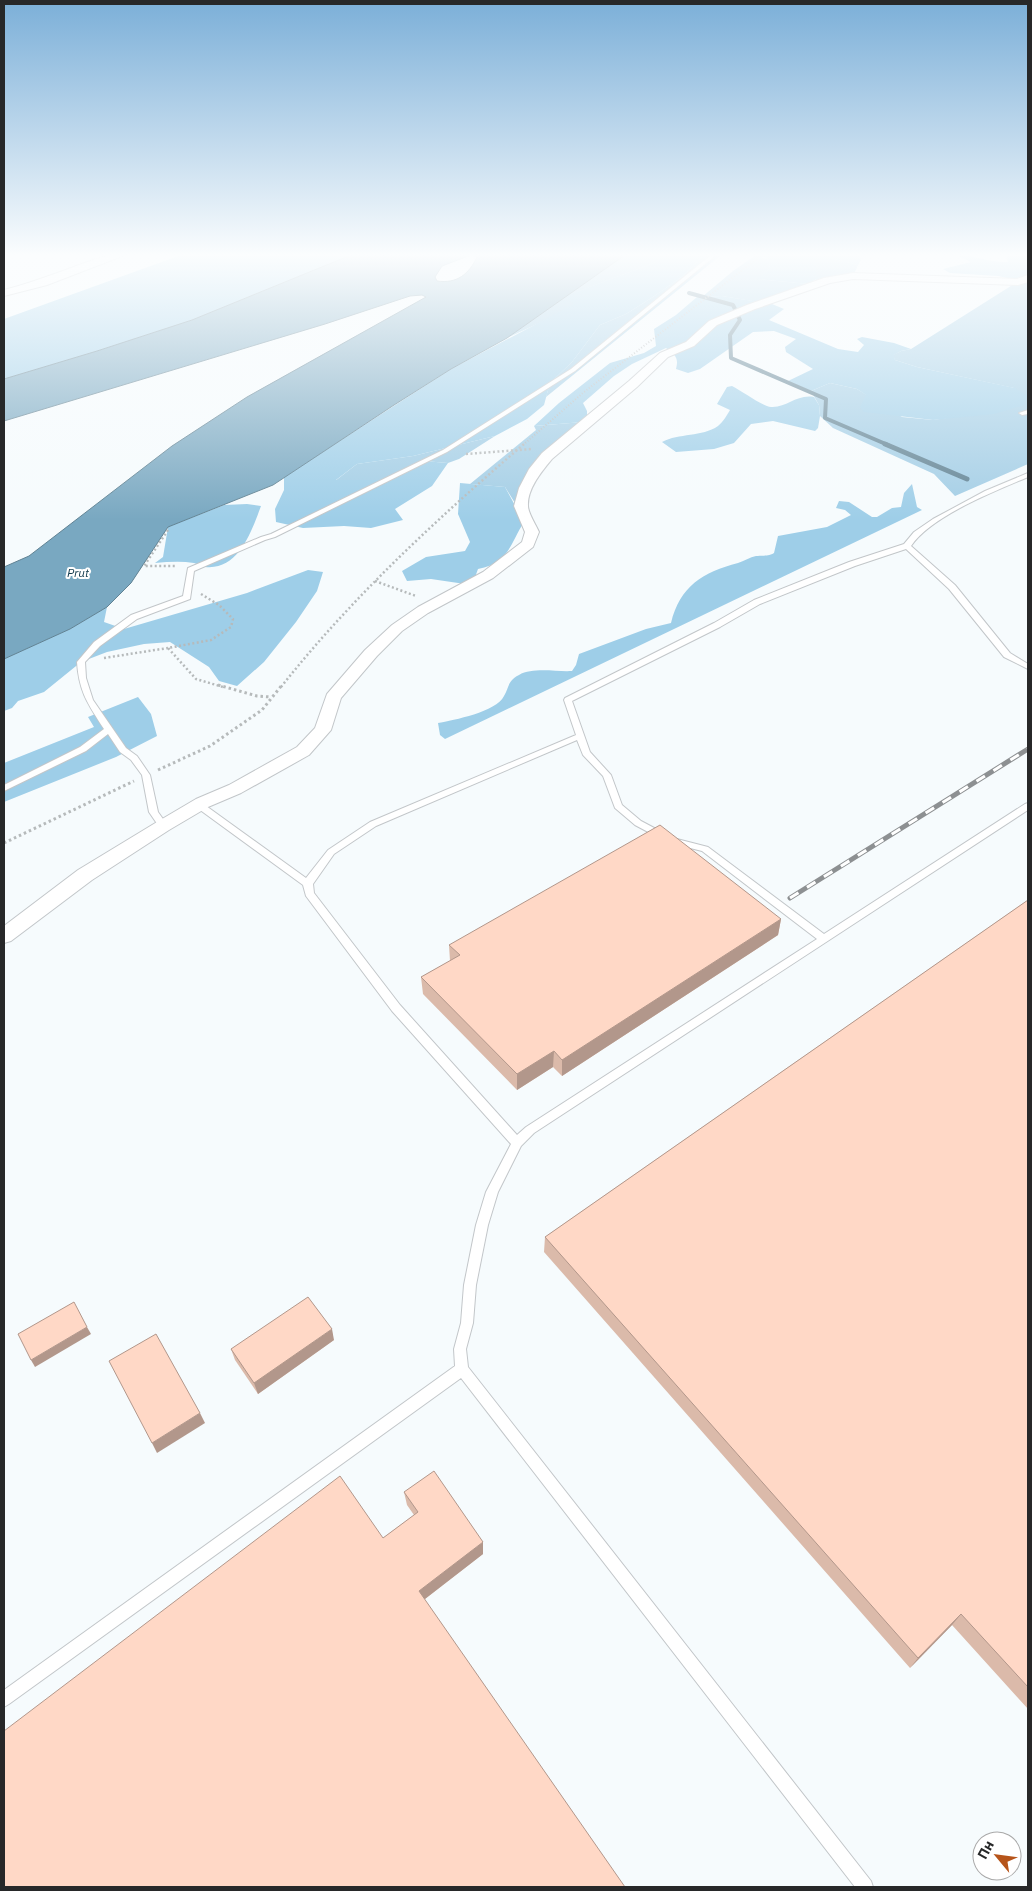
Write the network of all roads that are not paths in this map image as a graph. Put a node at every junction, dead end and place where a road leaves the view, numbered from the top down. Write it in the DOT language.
graph roads {
  1 [pos="607,343"];
  2 [pos="691,343"];
  3 [pos="1028,475"];
  4 [pos="907,546"];
  5 [pos="1028,667"];
  6 [pos="109,729"];
  7 [pos="580,736"];
  8 [pos="4,788"];
  9 [pos="199,805"];
  10 [pos="1028,806"];
  11 [pos="163,826"];
  12 [pos="308,884"];
  13 [pos="4,936"];
  14 [pos="824,939"];
  15 [pos="517,1143"];
  16 [pos="462,1369"];
  17 [pos="4,1699"];
  18 [pos="865,1887"];
  1 -- 6 [label="lane"];
  2 -- 9 [label="street"];
  3 -- 4 [label="lane"];
  4 -- 5 [label="lane"];
  4 -- 7 [label="lane"];
  6 -- 8 [label="lane"];
  6 -- 11 [label="lane"];
  7 -- 12 [label="lane"];
  7 -- 14 [label="lane"];
  9 -- 11 [label="street"];
  9 -- 12 [label="lane"];
  10 -- 14 [label="lane"];
  11 -- 13 [label="street"];
  12 -- 15 [label="lane"];
  14 -- 15 [label="lane"];
  15 -- 16 [label="lane"];
  16 -- 17 [label="lane"];
  16 -- 18 [label="lane"];
}
